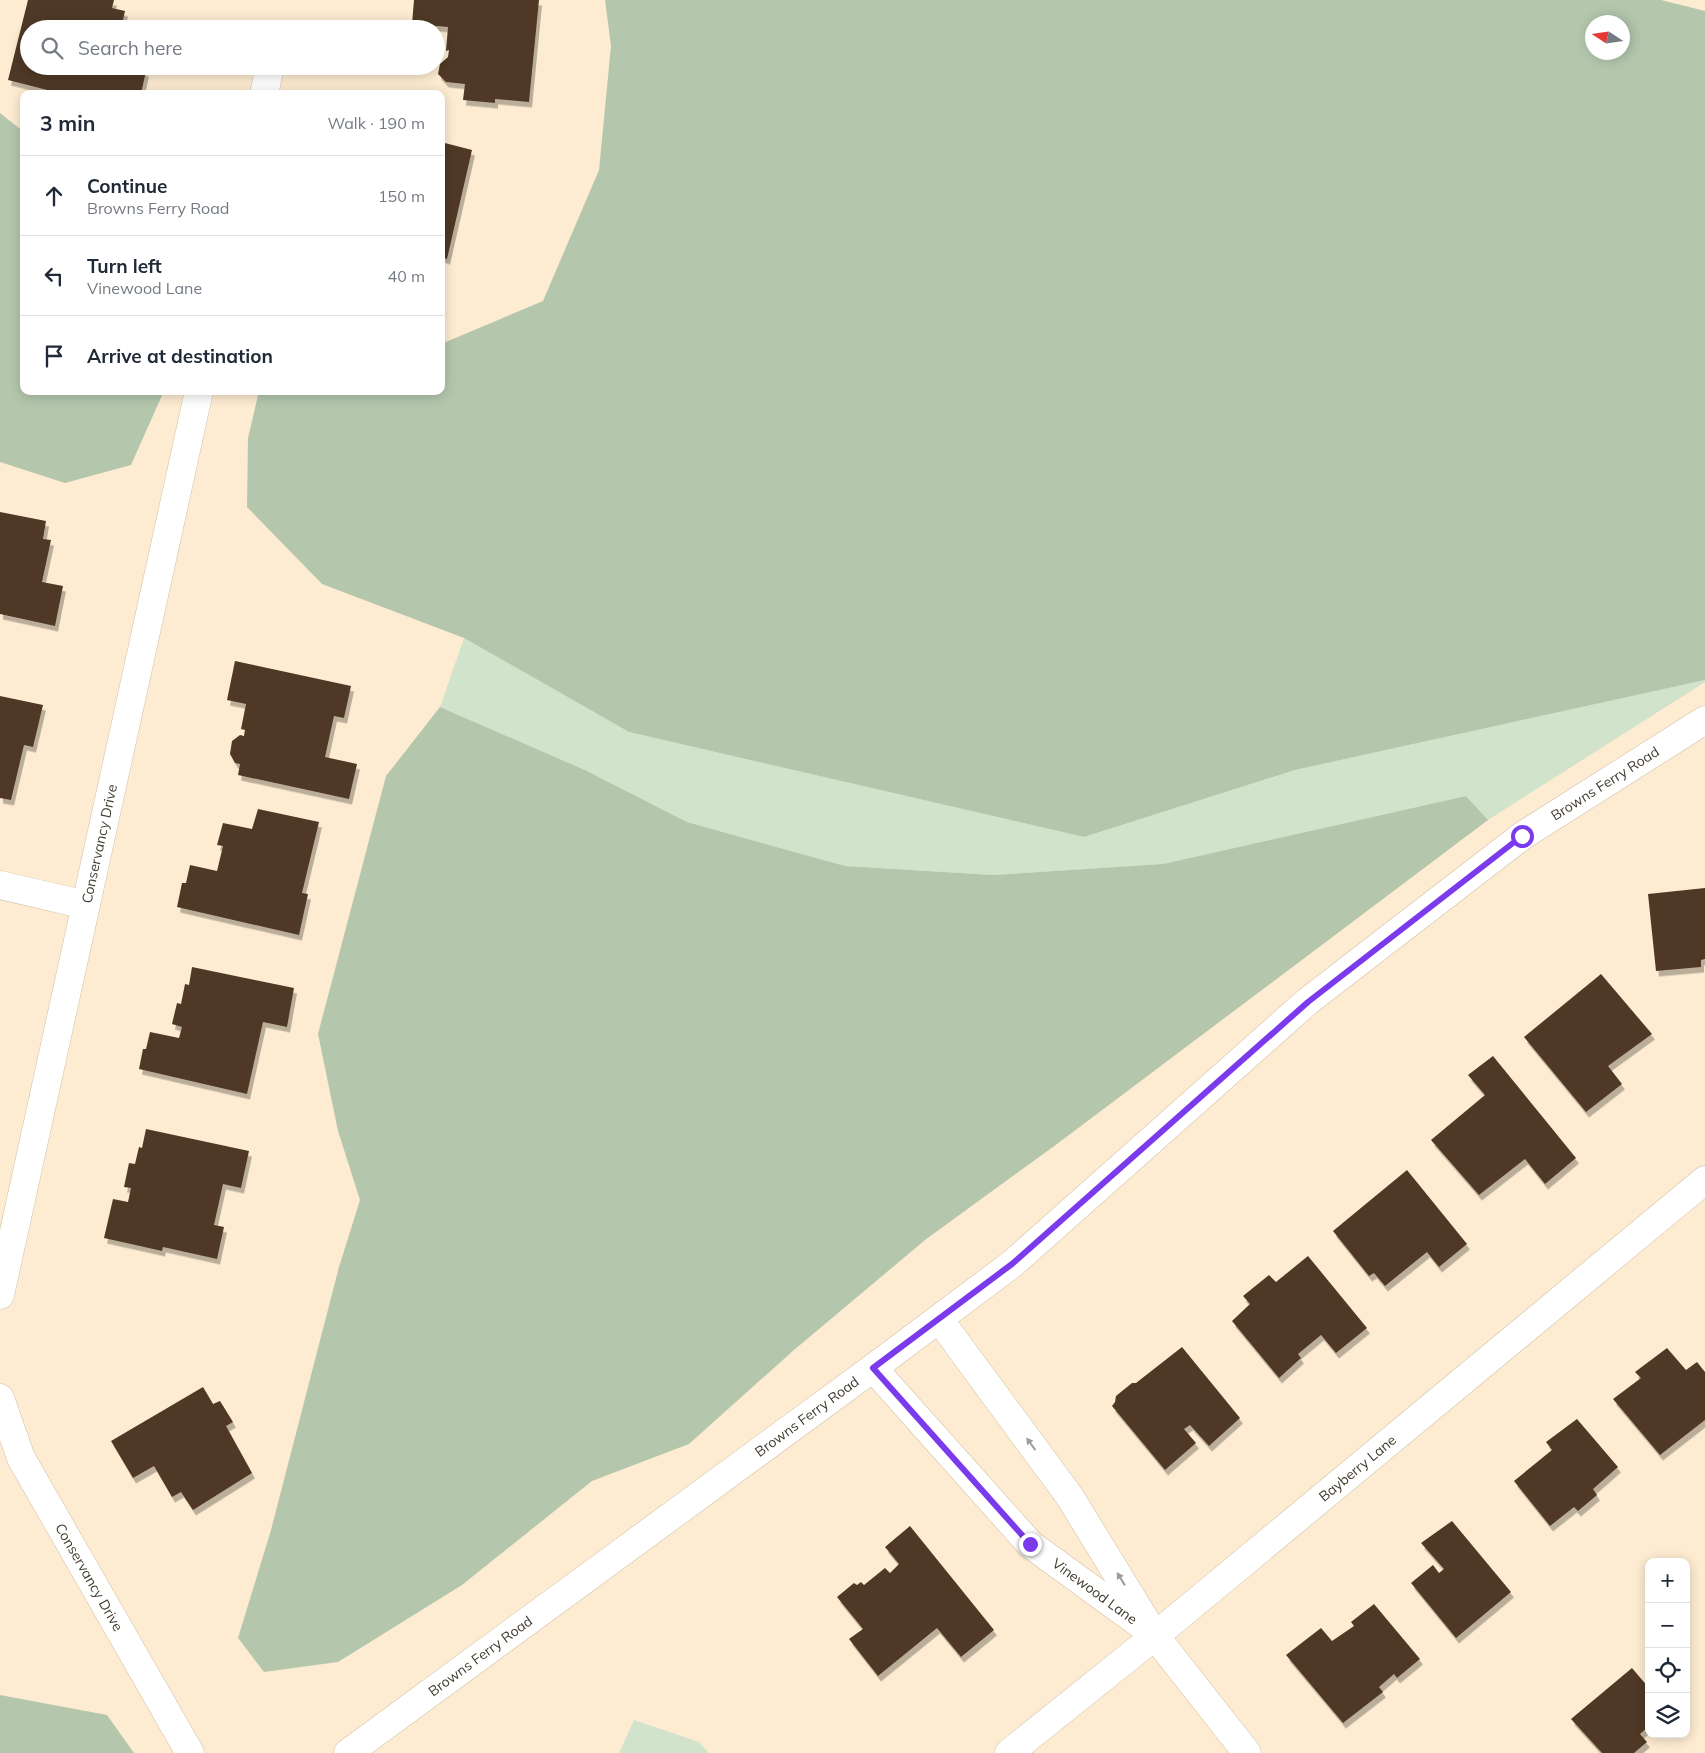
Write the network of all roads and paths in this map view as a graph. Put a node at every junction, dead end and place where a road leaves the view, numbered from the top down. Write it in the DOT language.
graph roads {
  1 [pos="268,75"];
  2 [pos="265,90"];
  3 [pos="198,395"];
  4 [pos="1705,720"];
  5 [pos="0,885"];
  6 [pos="86,905"];
  7 [pos="1705,1180"];
  8 [pos="0,1295"];
  9 [pos="939,1319"];
  10 [pos="873,1368"];
  11 [pos="0,1398"];
  12 [pos="1156,1636"];
  13 [pos="190,1753"];
  14 [pos="348,1753"];
  15 [pos="1008,1753"];
  16 [pos="1247,1753"];
  1 -- 2 [label="street"];
  3 -- 6 [label="street, Conservancy Drive"];
  4 -- 9 [label="street, Browns Ferry Road"];
  5 -- 6 [label="street"];
  6 -- 8 [label="street, Conservancy Drive"];
  7 -- 12 [label="street, Bayberry Lane"];
  9 -- 10 [label="street, Browns Ferry Road"];
  12 -- 9 [label="street, Vinewood Lane, one-way"];
  10 -- 12 [label="street, Vinewood Lane"];
  10 -- 14 [label="street, Browns Ferry Road"];
  11 -- 13 [label="street, Conservancy Drive"];
  12 -- 15 [label="street, Bayberry Lane"];
  12 -- 16 [label="street, Vinewood Lane"];
}
